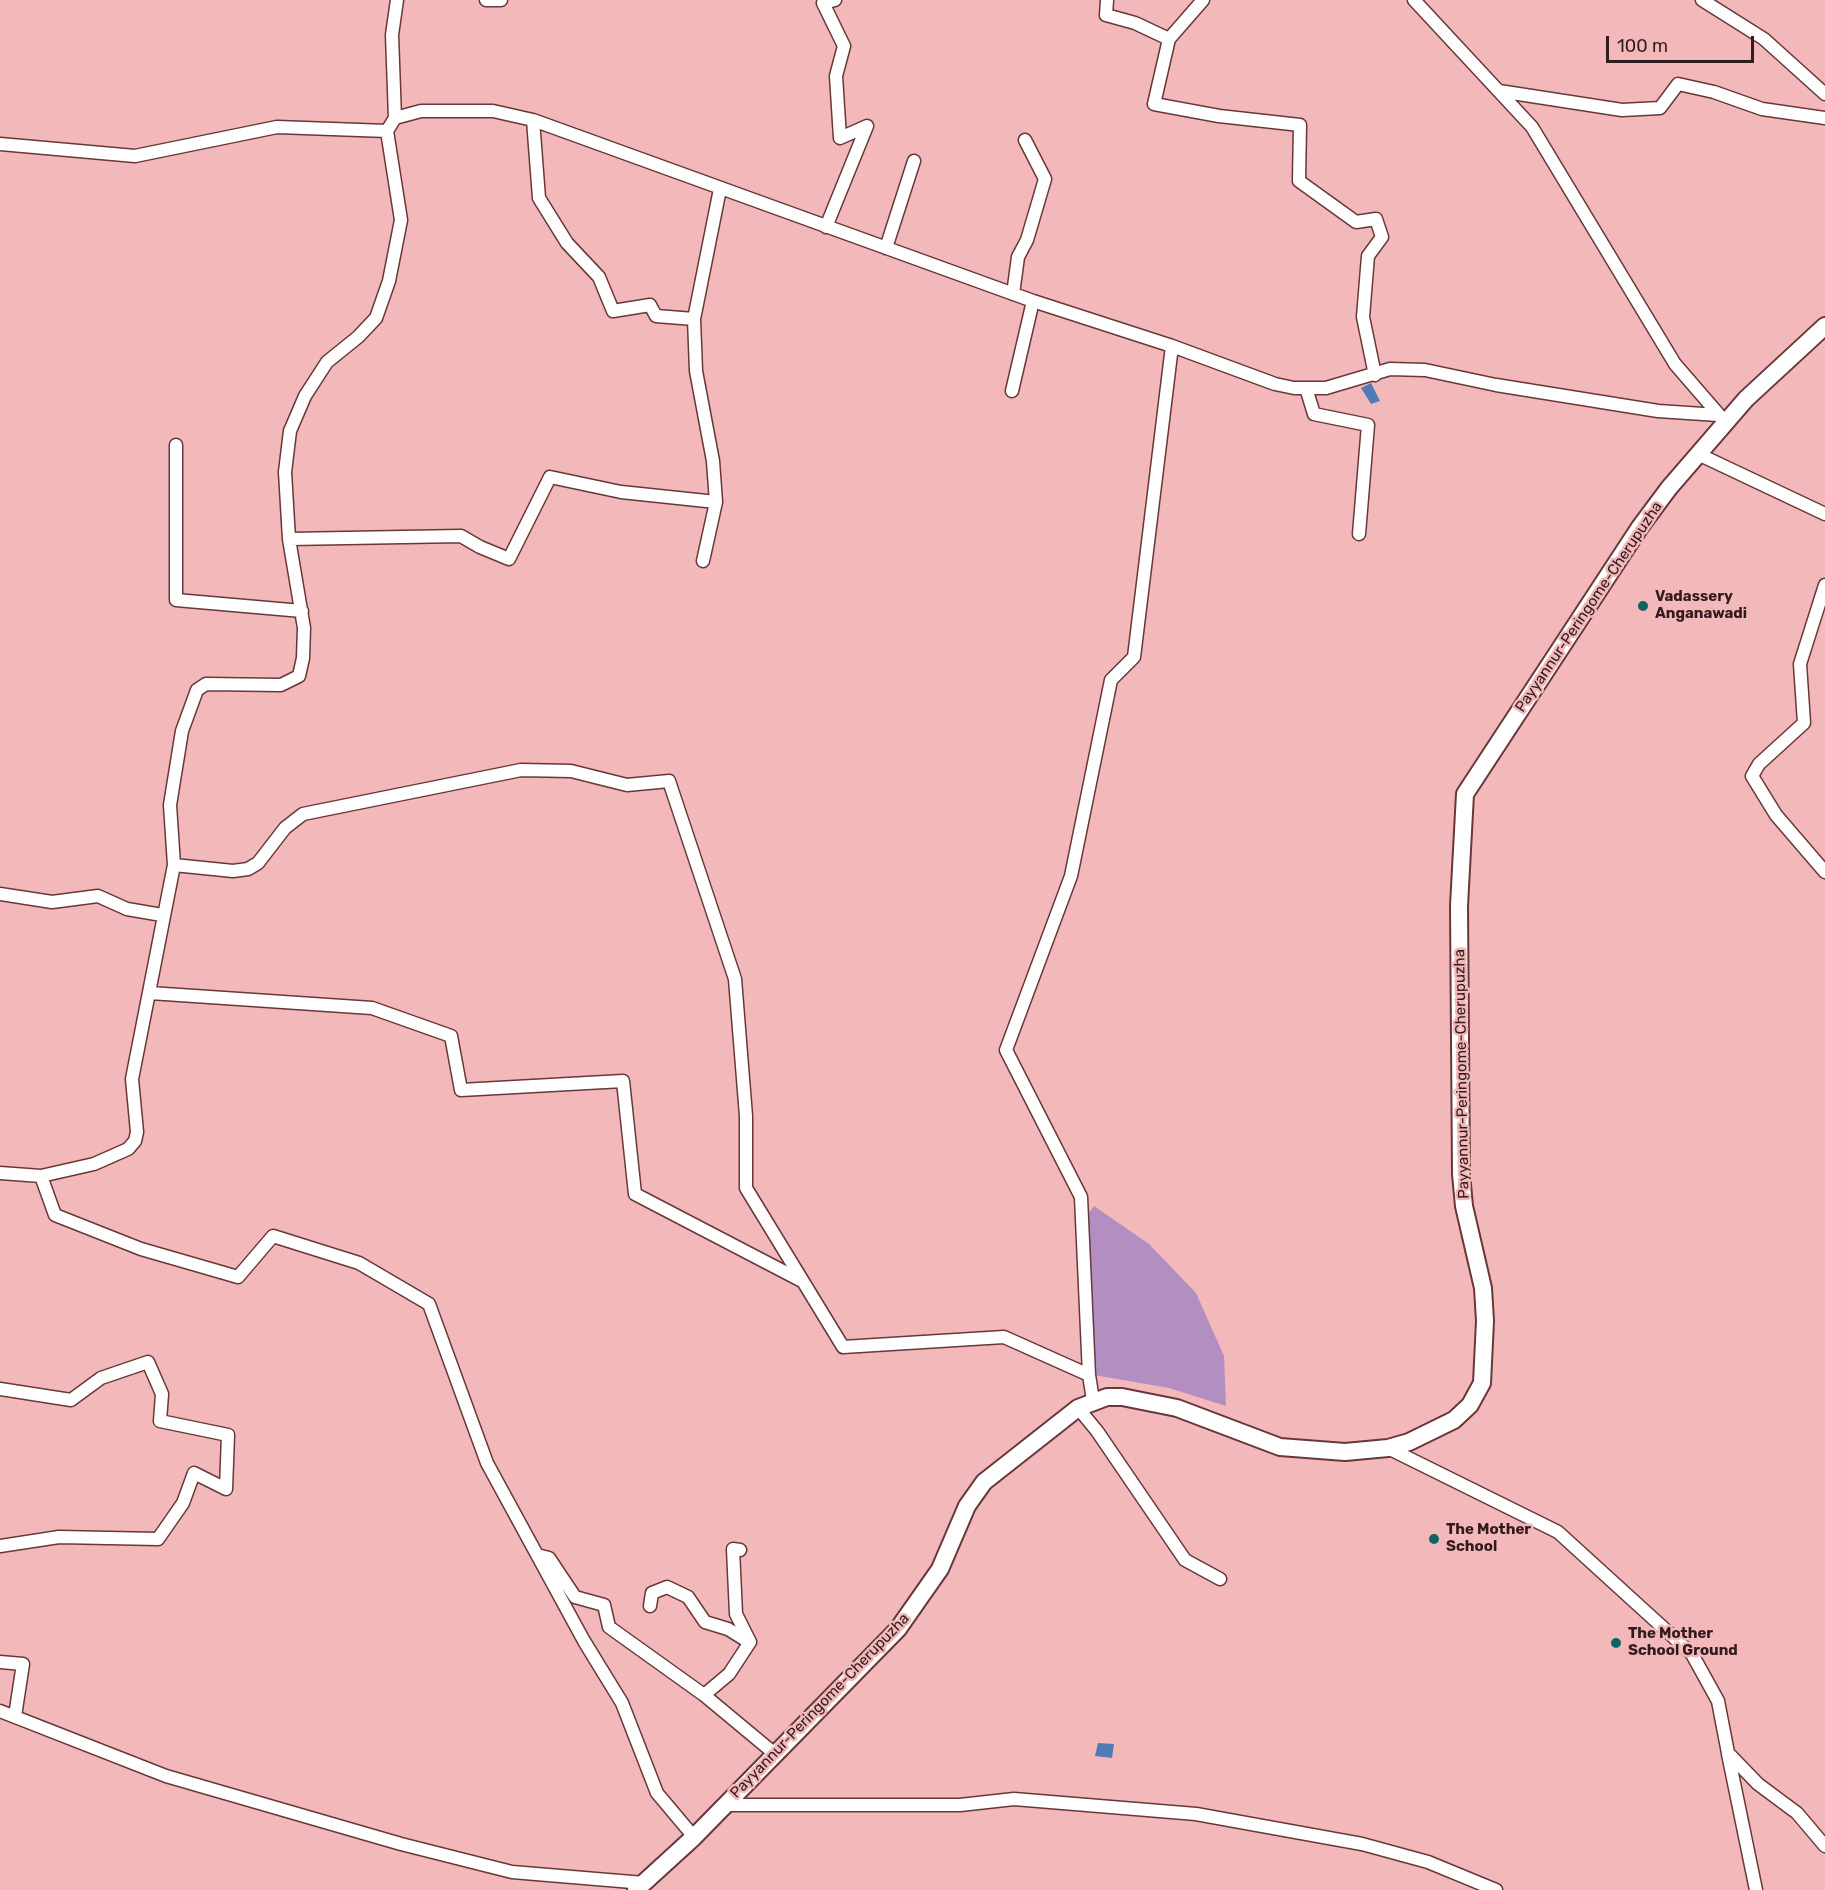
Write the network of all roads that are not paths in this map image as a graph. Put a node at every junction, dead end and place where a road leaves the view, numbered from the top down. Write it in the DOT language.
graph roads {
  1 [pos="397,0"];
  2 [pos="486,0"];
  3 [pos="501,0"];
  4 [pos="835,0"];
  5 [pos="1107,0"];
  6 [pos="1203,0"];
  7 [pos="1414,0"];
  8 [pos="1702,0"];
  9 [pos="1169,39"];
  10 [pos="1499,91"];
  11 [pos="1825,94"];
  12 [pos="395,118"];
  13 [pos="1825,118"];
  14 [pos="533,120"];
  15 [pos="387,131"];
  16 [pos="1025,140"];
  17 [pos="0,144"];
  18 [pos="914,161"];
  19 [pos="720,189"];
  20 [pos="825,227"];
  21 [pos="886,248"];
  22 [pos="1013,294"];
  23 [pos="1033,301"];
  24 [pos="694,319"];
  25 [pos="1825,326"];
  26 [pos="1172,346"];
  27 [pos="1375,375"];
  28 [pos="1306,388"];
  29 [pos="1012,391"];
  30 [pos="1721,418"];
  31 [pos="176,445"];
  32 [pos="1698,454"];
  33 [pos="716,502"];
  34 [pos="1825,514"];
  35 [pos="1359,534"];
  36 [pos="289,539"];
  37 [pos="703,561"];
  38 [pos="1825,585"];
  39 [pos="302,611"];
  40 [pos="174,864"];
  41 [pos="1825,872"];
  42 [pos="0,894"];
  43 [pos="162,915"];
  44 [pos="150,993"];
  45 [pos="0,1173"];
  46 [pos="41,1176"];
  47 [pos="803,1282"];
  48 [pos="1089,1375"];
  49 [pos="0,1389"];
  50 [pos="1093,1400"];
  51 [pos="1078,1408"];
  52 [pos="1388,1448"];
  53 [pos="0,1546"];
  54 [pos="740,1550"];
  55 [pos="537,1555"];
  56 [pos="1220,1580"];
  57 [pos="650,1606"];
  58 [pos="750,1642"];
  59 [pos="0,1662"];
  60 [pos="704,1695"];
  61 [pos="0,1711"];
  62 [pos="15,1716"];
  63 [pos="1728,1753"];
  64 [pos="775,1754"];
  65 [pos="723,1805"];
  66 [pos="694,1837"];
  67 [pos="1825,1846"];
  68 [pos="640,1886"];
  69 [pos="1496,1890"];
  70 [pos="1756,1890"];
  1 -- 12 [label="street"];
  2 -- 3 [label="street"];
  4 -- 20 [label="street"];
  5 -- 9 [label="street"];
  6 -- 9 [label="street"];
  7 -- 10 [label="street"];
  8 -- 11 [label="street"];
  9 -- 27 [label="street"];
  10 -- 13 [label="street"];
  10 -- 30 [label="street"];
  12 -- 14 [label="street"];
  12 -- 15 [label="street"];
  14 -- 19 [label="street"];
  14 -- 24 [label="street"];
  15 -- 17 [label="street"];
  15 -- 36 [label="street"];
  16 -- 22 [label="street"];
  18 -- 21 [label="street"];
  19 -- 20 [label="street"];
  19 -- 24 [label="street"];
  20 -- 21 [label="street"];
  21 -- 22 [label="street"];
  22 -- 23 [label="street"];
  23 -- 26 [label="street"];
  23 -- 29 [label="street"];
  24 -- 33 [label="street"];
  25 -- 30 [label="main road, Payyannur-Peringome-Cherupuzha"];
  26 -- 28 [label="street"];
  26 -- 48 [label="street"];
  27 -- 28 [label="street"];
  27 -- 30 [label="street"];
  28 -- 35 [label="street"];
  30 -- 32 [label="main road, Payyannur-Peringome-Cherupuzha"];
  31 -- 39 [label="street"];
  32 -- 34 [label="street"];
  32 -- 52 [label="main road, Payyannur-Peringome-Cherupuzha"];
  33 -- 36 [label="street"];
  33 -- 37 [label="street"];
  36 -- 39 [label="street"];
  38 -- 41 [label="street"];
  39 -- 40 [label="street"];
  40 -- 43 [label="street"];
  40 -- 47 [label="street"];
  42 -- 43 [label="street"];
  43 -- 44 [label="street"];
  44 -- 46 [label="street"];
  44 -- 47 [label="street"];
  45 -- 46 [label="street"];
  46 -- 55 [label="street"];
  47 -- 48 [label="street"];
  48 -- 50 [label="street"];
  49 -- 53 [label="street"];
  50 -- 51 [label="main road, Payyannur-Peringome-Cherupuzha"];
  50 -- 52 [label="main road, Payyannur-Peringome-Cherupuzha"];
  51 -- 56 [label="street"];
  51 -- 64 [label="main road, Payyannur-Peringome-Cherupuzha"];
  52 -- 63 [label="street"];
  54 -- 58 [label="street"];
  55 -- 60 [label="street"];
  55 -- 66 [label="street"];
  57 -- 58 [label="street"];
  58 -- 60 [label="street"];
  59 -- 62 [label="street"];
  60 -- 64 [label="street"];
  61 -- 62 [label="street"];
  62 -- 68 [label="street"];
  63 -- 67 [label="street"];
  63 -- 70 [label="street"];
  64 -- 65 [label="main road, Payyannur-Peringome-Cherupuzha"];
  65 -- 66 [label="main road, Payyannur-Peringome-Cherupuzha"];
  65 -- 69 [label="street"];
  66 -- 68 [label="main road, Payyannur-Peringome-Cherupuzha"];
}
